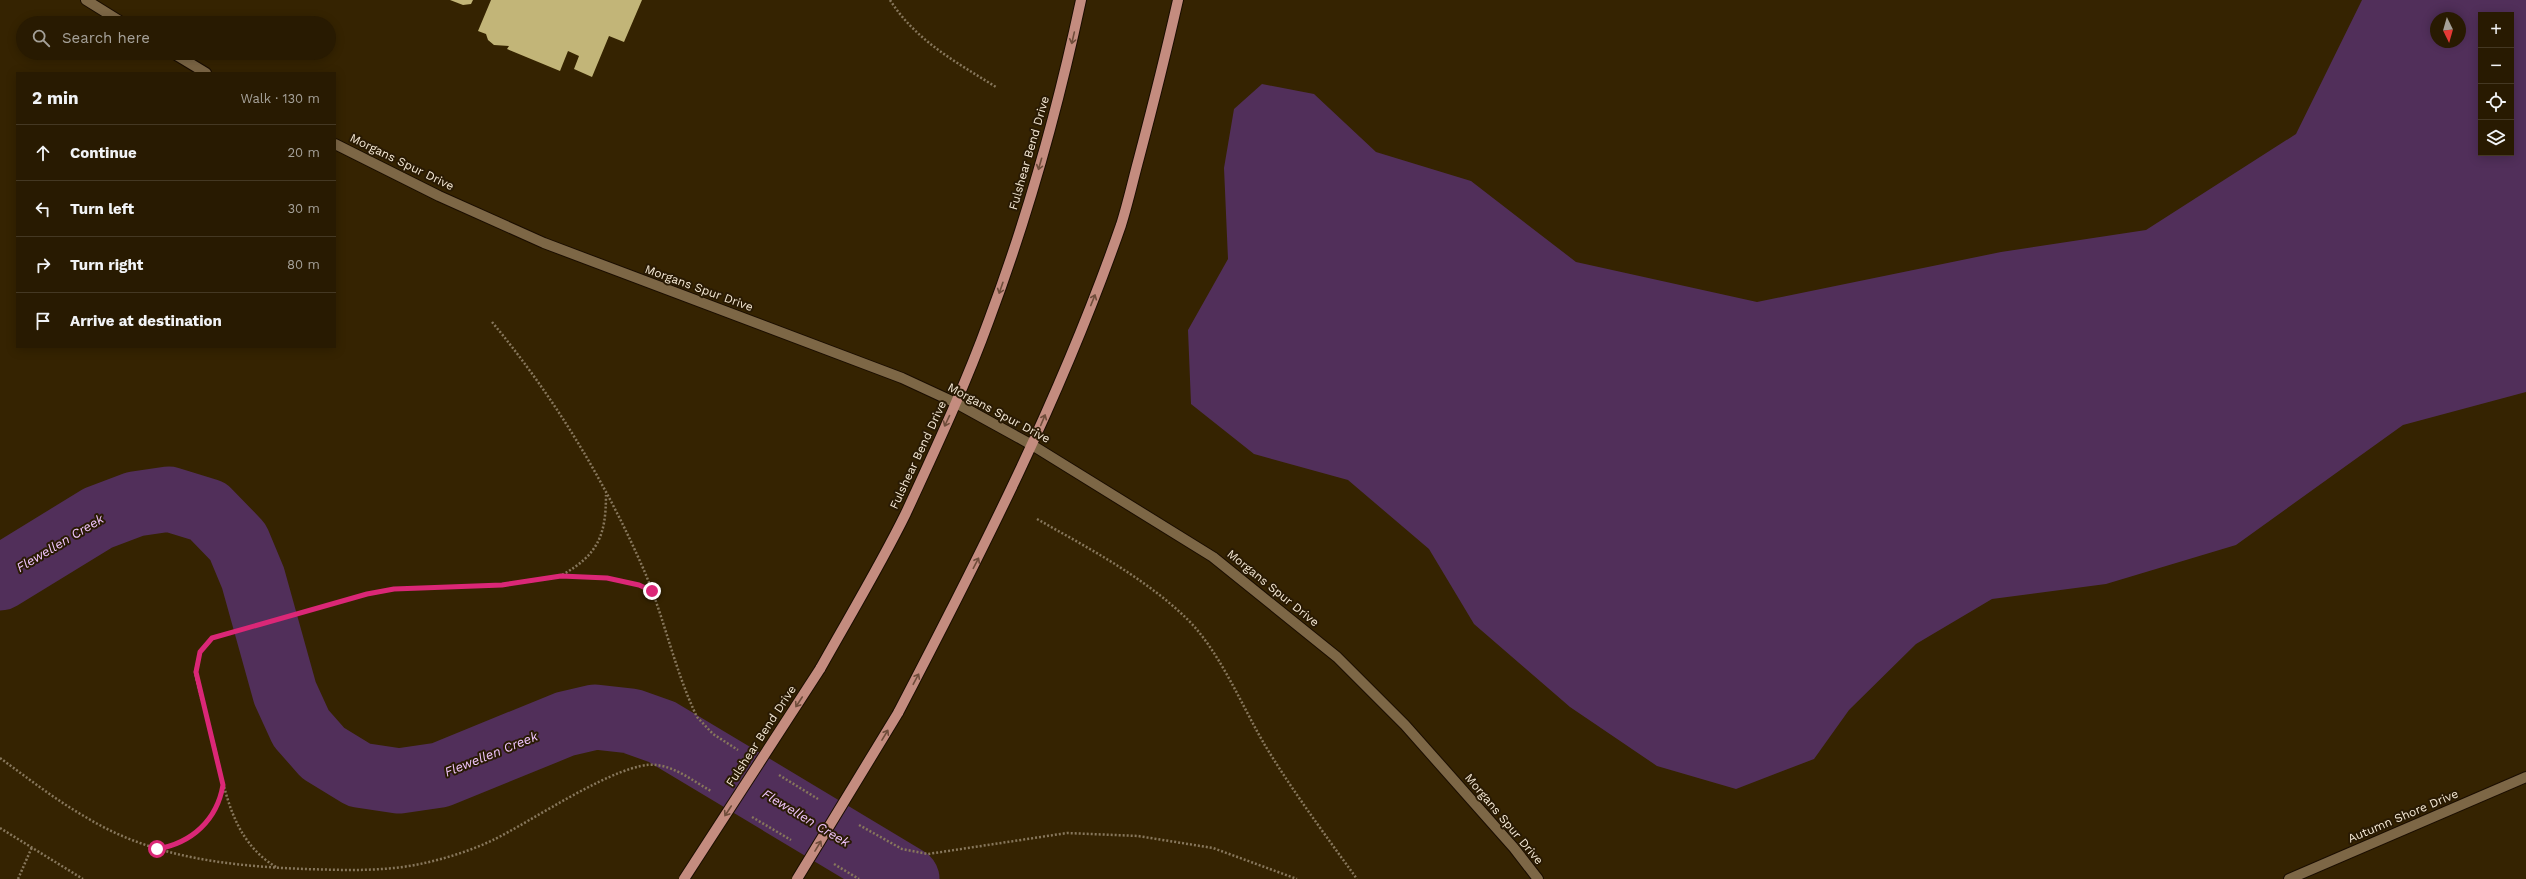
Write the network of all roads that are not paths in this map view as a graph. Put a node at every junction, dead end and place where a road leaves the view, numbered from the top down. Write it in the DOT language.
graph roads {
  1 [pos="86,0"];
  2 [pos="1081,0"];
  3 [pos="1178,0"];
  4 [pos="112,16"];
  5 [pos="185,60"];
  6 [pos="204,72"];
  7 [pos="336,144"];
  8 [pos="956,403"];
  9 [pos="1032,445"];
  10 [pos="2526,777"];
  11 [pos="684,879"];
  12 [pos="797,879"];
  13 [pos="1538,879"];
  14 [pos="2290,879"];
  1 -- 4 [label="street"];
  2 -- 8 [label="main road, Fulshear Bend Drive, one-way"];
  9 -- 3 [label="main road, one-way"];
  5 -- 6 [label="street"];
  7 -- 8 [label="street, Morgans Spur Drive"];
  8 -- 9 [label="street, Morgans Spur Drive"];
  8 -- 11 [label="main road, Fulshear Bend Drive, one-way, bridge"];
  12 -- 9 [label="main road, one-way, bridge"];
  9 -- 13 [label="street, Morgans Spur Drive"];
  10 -- 14 [label="street, Autumn Shore Drive"];
}
